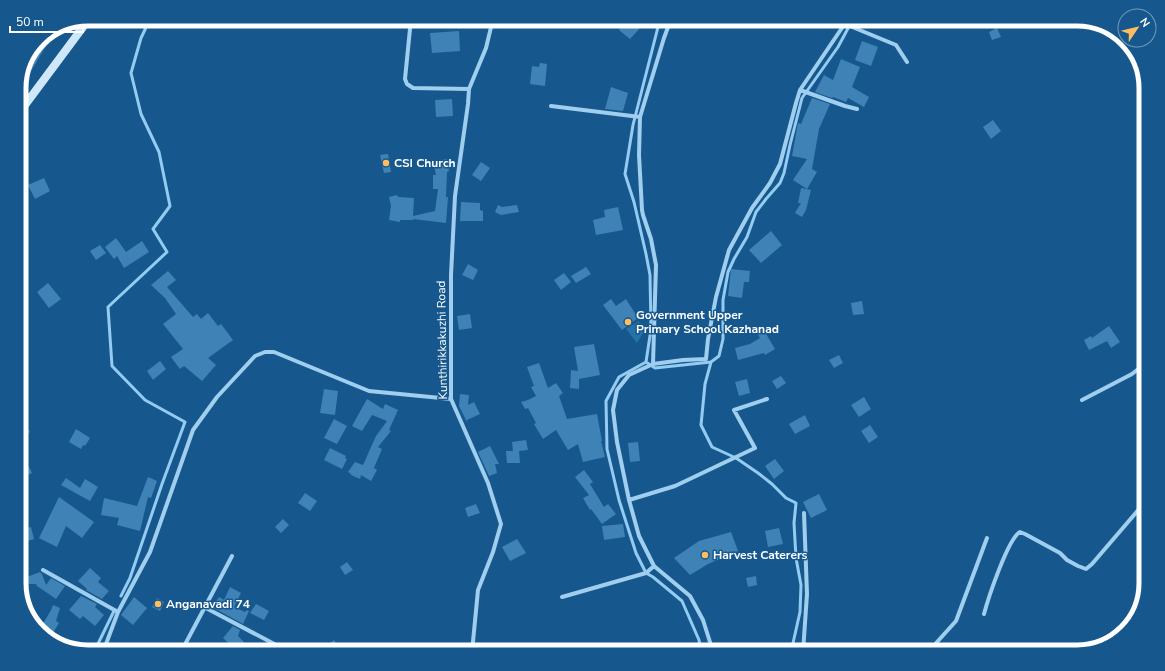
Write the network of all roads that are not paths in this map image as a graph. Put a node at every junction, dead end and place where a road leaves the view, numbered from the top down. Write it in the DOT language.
graph roads {
  1 [pos="84,26"];
  2 [pos="410,26"];
  3 [pos="491,26"];
  4 [pos="668,26"];
  5 [pos="844,26"];
  6 [pos="850,26"];
  7 [pos="74,28"];
  8 [pos="80,32"];
  9 [pos="907,62"];
  10 [pos="469,89"];
  11 [pos="800,90"];
  12 [pos="26,104"];
  13 [pos="551,106"];
  14 [pos="857,109"];
  15 [pos="640,117"];
  16 [pos="653,364"];
  17 [pos="1139,368"];
  18 [pos="767,399"];
  19 [pos="451,400"];
  20 [pos="1082,400"];
  21 [pos="629,500"];
  22 [pos="1139,509"];
  23 [pos="804,513"];
  24 [pos="987,538"];
  25 [pos="232,556"];
  26 [pos="654,566"];
  27 [pos="43,570"];
  28 [pos="562,597"];
  29 [pos="204,607"];
  30 [pos="118,612"];
  31 [pos="984,614"];
  32 [pos="106,645"];
  33 [pos="185,645"];
  34 [pos="276,645"];
  35 [pos="473,645"];
  36 [pos="711,645"];
  37 [pos="803,645"];
  38 [pos="934,645"];
  1 -- 8 [label="street"];
  2 -- 10 [label="street"];
  3 -- 10 [label="street, Kunthirikkakuzhi Road"];
  4 -- 15 [label="street"];
  5 -- 11 [label="street"];
  6 -- 9 [label="street"];
  7 -- 8 [label="lane"];
  8 -- 12 [label="street"];
  10 -- 19 [label="street, Kunthirikkakuzhi Road"];
  11 -- 14 [label="street"];
  11 -- 16 [label="street"];
  13 -- 15 [label="street"];
  15 -- 16 [label="street"];
  16 -- 21 [label="street"];
  17 -- 20 [label="street"];
  18 -- 21 [label="street"];
  19 -- 30 [label="street"];
  19 -- 35 [label="street, Kunthirikkakuzhi Road"];
  21 -- 26 [label="street"];
  22 -- 31 [label="street"];
  23 -- 37 [label="street"];
  24 -- 38 [label="street"];
  25 -- 29 [label="street"];
  26 -- 28 [label="street"];
  26 -- 36 [label="street"];
  27 -- 30 [label="street"];
  29 -- 33 [label="street"];
  29 -- 34 [label="street"];
  30 -- 32 [label="street"];
}
